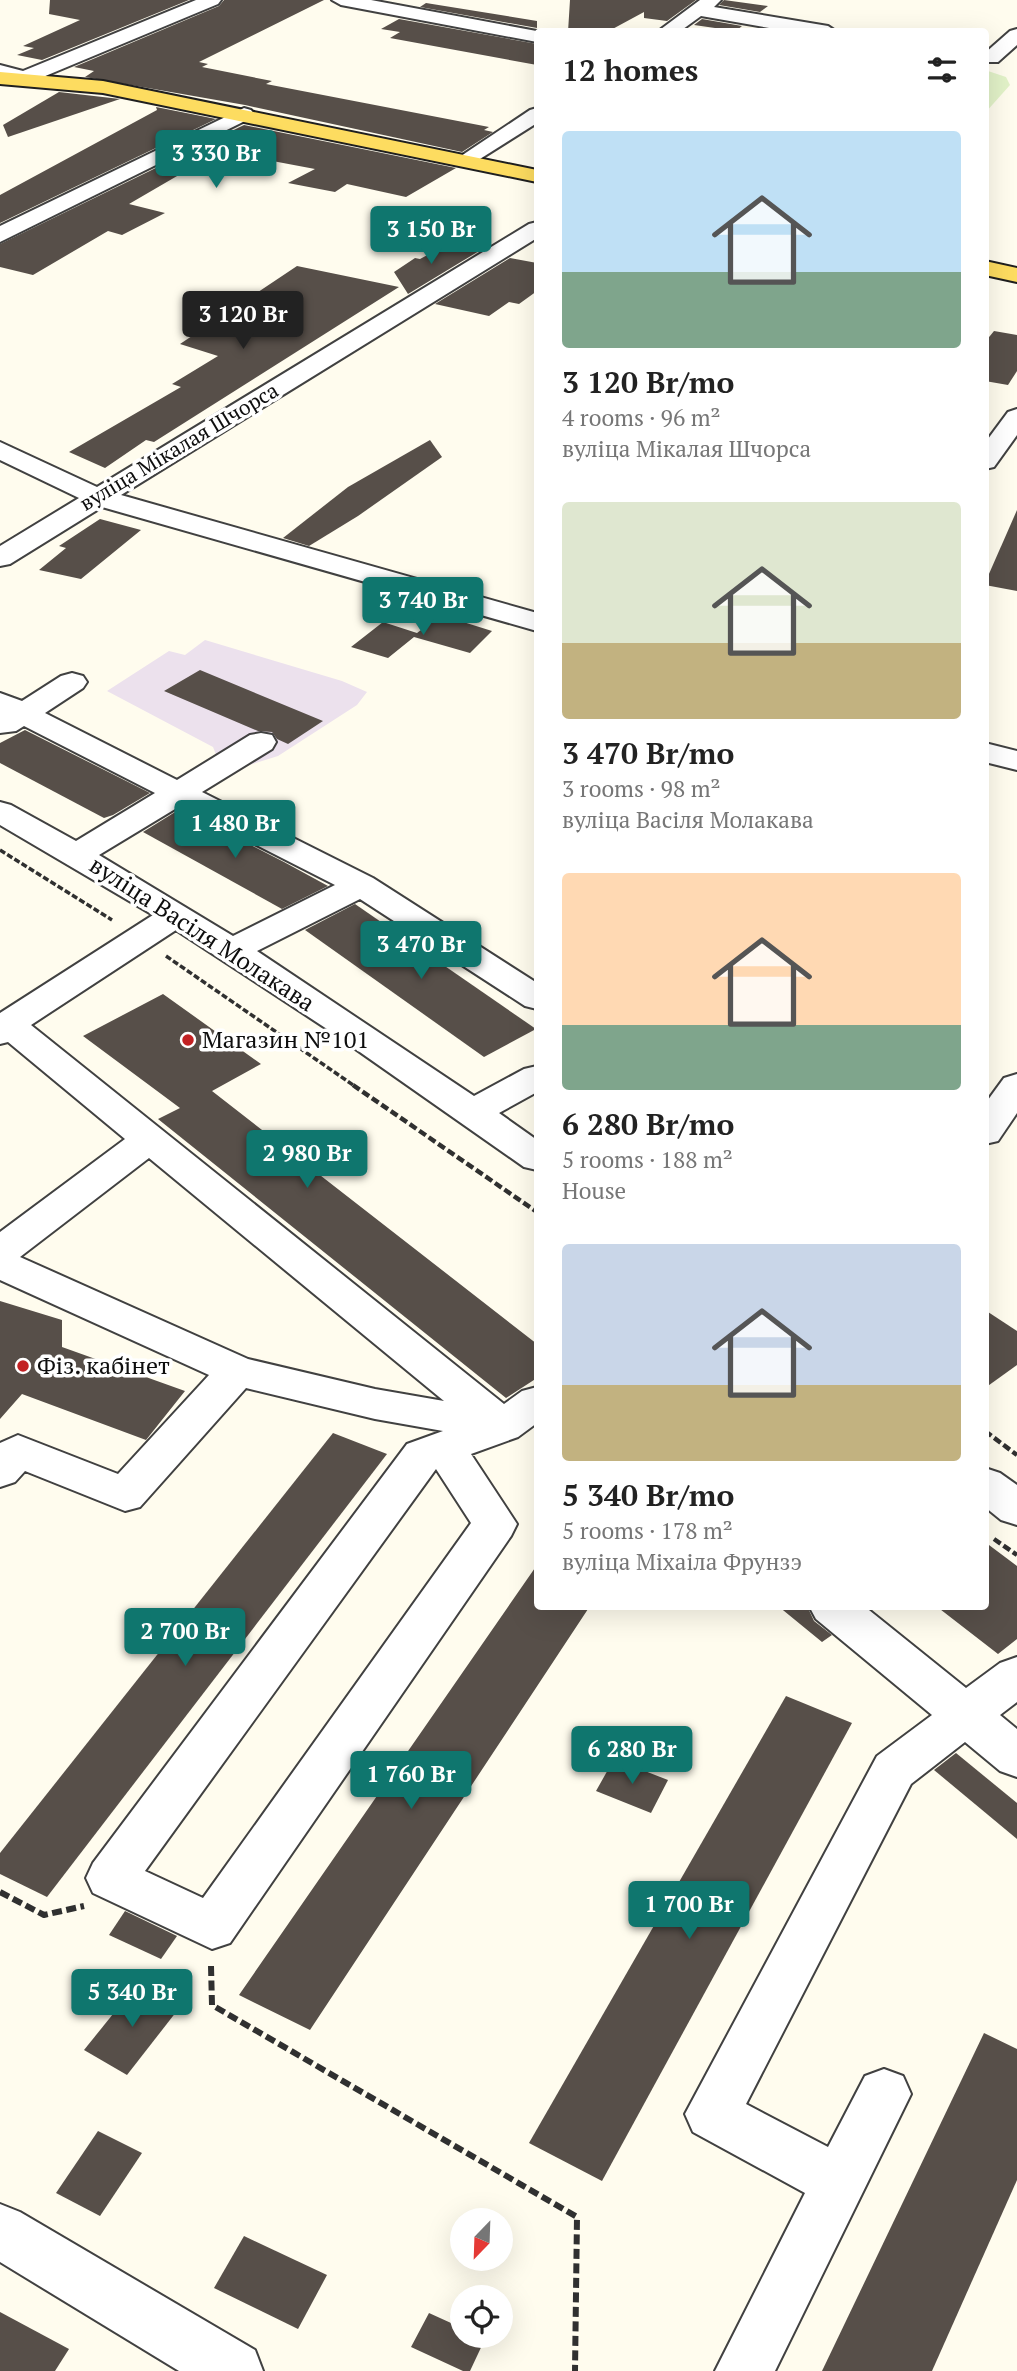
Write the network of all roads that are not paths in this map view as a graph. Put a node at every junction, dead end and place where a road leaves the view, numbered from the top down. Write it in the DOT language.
graph roads {
  1 [pos="212,0"];
  2 [pos="341,0"];
  3 [pos="705,5"];
  4 [pos="672,28"];
  5 [pos="810,28"];
  6 [pos="534,35"];
  7 [pos="1017,35"];
  8 [pos="989,57"];
  9 [pos="989,58"];
  10 [pos="1017,62"];
  11 [pos="0,71"];
  12 [pos="0,78"];
  13 [pos="24,78"];
  14 [pos="244,114"];
  15 [pos="534,116"];
  16 [pos="465,160"];
  17 [pos="534,175"];
  18 [pos="534,231"];
  19 [pos="0,235"];
  20 [pos="989,269"];
  21 [pos="1017,275"];
  22 [pos="1017,417"];
  23 [pos="0,450"];
  24 [pos="989,456"];
  25 [pos="97,497"];
  26 [pos="0,558"];
  27 [pos="534,619"];
  28 [pos="72,682"];
  29 [pos="8,715"];
  30 [pos="261,742"];
  31 [pos="989,753"];
  32 [pos="1017,761"];
  33 [pos="179,792"];
  34 [pos="3,817"];
  35 [pos="78,854"];
  36 [pos="361,885"];
  37 [pos="176,916"];
  38 [pos="232,950"];
  39 [pos="534,996"];
  40 [pos="4,1029"];
  41 [pos="534,1079"];
  42 [pos="1017,1086"];
  43 [pos="472,1112"];
  44 [pos="989,1126"];
  45 [pos="150,1139"];
  46 [pos="534,1156"];
  47 [pos="0,1252"];
  48 [pos="0,1264"];
  49 [pos="237,1371"];
  50 [pos="534,1404"];
  51 [pos="503,1426"];
  52 [pos="444,1447"];
  53 [pos="0,1471"];
  54 [pos="989,1487"];
  55 [pos="1017,1508"];
  56 [pos="837,1610"];
  57 [pos="1017,1676"];
  58 [pos="967,1714"];
  59 [pos="1017,1757"];
  60 [pos="884,2094"];
  61 [pos="839,2182"];
  62 [pos="0,2231"];
  63 [pos="234,2371"];
  64 [pos="744,2371"];
  1 -- 13 [label="street"];
  2 -- 6 [label="street"];
  3 -- 4 [label="street"];
  3 -- 5 [label="street"];
  7 -- 8 [label="street"];
  9 -- 10 [label="street"];
  11 -- 13 [label="street"];
  12 -- 13 [label="main road"];
  13 -- 14 [label="main road"];
  14 -- 16 [label="main road"];
  14 -- 19 [label="street"];
  15 -- 16 [label="street"];
  16 -- 17 [label="main road"];
  18 -- 25 [label="street, вуліца Мікалая Шчорса"];
  20 -- 21 [label="main road"];
  22 -- 24 [label="street"];
  23 -- 25 [label="street"];
  25 -- 26 [label="street, вуліца Мікалая Шчорса"];
  25 -- 27 [label="street"];
  28 -- 29 [label="street"];
  29 -- 33 [label="street"];
  30 -- 33 [label="street"];
  31 -- 32 [label="street"];
  33 -- 35 [label="street"];
  33 -- 36 [label="street"];
  34 -- 35 [label="street, вуліца Васіля Молакава"];
  35 -- 37 [label="street, вуліца Васіля Молакава"];
  36 -- 38 [label="street"];
  36 -- 39 [label="street"];
  37 -- 38 [label="street, вуліца Васіля Молакава"];
  37 -- 40 [label="street"];
  38 -- 43 [label="street, вуліца Васіля Молакава"];
  40 -- 45 [label="street"];
  41 -- 43 [label="street"];
  42 -- 44 [label="street"];
  43 -- 46 [label="street, вуліца Васіля Молакава"];
  45 -- 47 [label="street"];
  45 -- 51 [label="street"];
  48 -- 49 [label="street"];
  49 -- 51 [label="street"];
  49 -- 53 [label="street"];
  50 -- 51 [label="street"];
  51 -- 52 [label="street"];
  52 -- 52 [label="street"];
  54 -- 55 [label="street"];
  56 -- 58 [label="street"];
  57 -- 58 [label="street"];
  58 -- 59 [label="street"];
  58 -- 61 [label="street"];
  60 -- 61 [label="street"];
  61 -- 64 [label="street"];
  62 -- 63 [label="street"];
}
